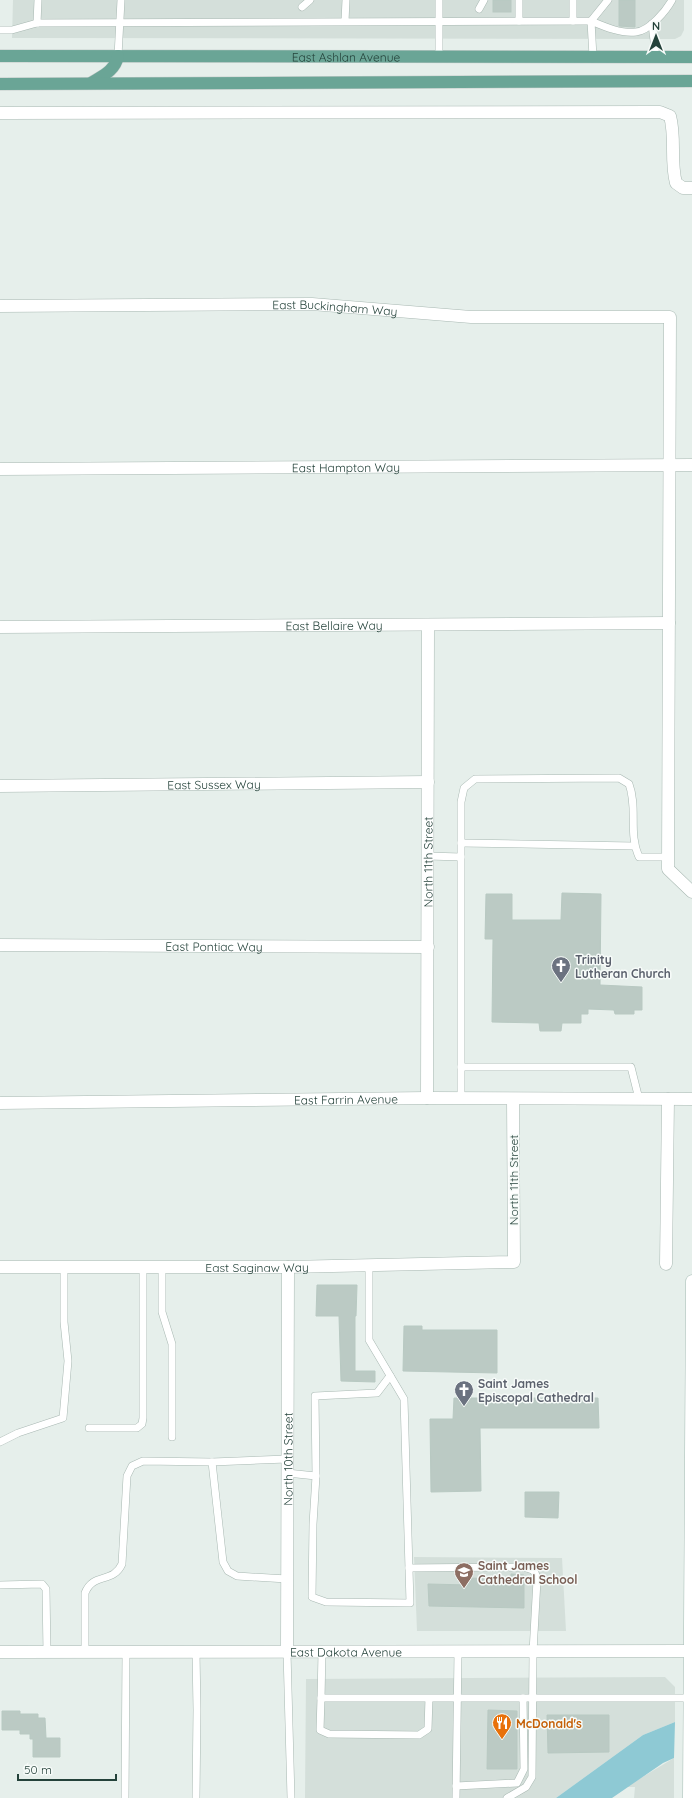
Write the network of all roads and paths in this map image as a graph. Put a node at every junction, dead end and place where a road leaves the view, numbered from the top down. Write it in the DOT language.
graph roads {
  1 [pos="38,0"];
  2 [pos="121,0"];
  3 [pos="310,0"];
  4 [pos="346,0"];
  5 [pos="439,0"];
  6 [pos="484,0"];
  7 [pos="519,0"];
  8 [pos="573,0"];
  9 [pos="608,0"];
  10 [pos="672,0"];
  11 [pos="302,7"];
  12 [pos="479,9"];
  13 [pos="346,21"];
  14 [pos="439,21"];
  15 [pos="519,21"];
  16 [pos="573,21"];
  17 [pos="592,21"];
  18 [pos="37,23"];
  19 [pos="121,24"];
  20 [pos="652,24"];
  21 [pos="0,30"];
  22 [pos="0,56"];
  23 [pos="118,56"];
  24 [pos="592,57"];
  25 [pos="656,57"];
  26 [pos="692,57"];
  27 [pos="439,58"];
  28 [pos="692,81"];
  29 [pos="90,83"];
  30 [pos="0,84"];
  31 [pos="0,113"];
  32 [pos="692,188"];
  33 [pos="0,306"];
  34 [pos="669,465"];
  35 [pos="692,465"];
  36 [pos="0,469"];
  37 [pos="669,624"];
  38 [pos="428,625"];
  39 [pos="0,627"];
  40 [pos="428,782"];
  41 [pos="0,786"];
  42 [pos="461,843"];
  43 [pos="634,846"];
  44 [pos="428,856"];
  45 [pos="461,857"];
  46 [pos="668,863"];
  47 [pos="692,892"];
  48 [pos="0,945"];
  49 [pos="428,948"];
  50 [pos="461,1067"];
  51 [pos="426,1098"];
  52 [pos="461,1098"];
  53 [pos="513,1099"];
  54 [pos="639,1099"];
  55 [pos="668,1099"];
  56 [pos="692,1099"];
  57 [pos="0,1103"];
  58 [pos="514,1262"];
  59 [pos="666,1264"];
  60 [pos="369,1265"];
  61 [pos="0,1267"];
  62 [pos="64,1267"];
  63 [pos="143,1267"];
  64 [pos="162,1267"];
  65 [pos="288,1267"];
  66 [pos="692,1281"];
  67 [pos="390,1376"];
  68 [pos="89,1428"];
  69 [pos="172,1437"];
  70 [pos="0,1442"];
  71 [pos="287,1459"];
  72 [pos="212,1462"];
  73 [pos="287,1473"];
  74 [pos="316,1476"];
  75 [pos="409,1568"];
  76 [pos="287,1579"];
  77 [pos="0,1585"];
  78 [pos="0,1652"];
  79 [pos="196,1652"];
  80 [pos="286,1652"];
  81 [pos="322,1652"];
  82 [pos="458,1652"];
  83 [pos="533,1652"];
  84 [pos="691,1652"];
  85 [pos="47,1653"];
  86 [pos="85,1653"];
  87 [pos="126,1653"];
  88 [pos="321,1698"];
  89 [pos="429,1698"];
  90 [pos="457,1698"];
  91 [pos="523,1698"];
  92 [pos="533,1698"];
  93 [pos="690,1698"];
  94 [pos="456,1786"];
  95 [pos="125,1798"];
  96 [pos="196,1798"];
  97 [pos="291,1798"];
  98 [pos="456,1798"];
  99 [pos="507,1798"];
  100 [pos="689,1798"];
  1 -- 18 [label="lane"];
  2 -- 19 [label="lane"];
  3 -- 11 [label="lane"];
  4 -- 13 [label="lane"];
  5 -- 14 [label="lane"];
  6 -- 12 [label="lane"];
  7 -- 15 [label="lane"];
  8 -- 16 [label="lane"];
  9 -- 17 [label="lane"];
  10 -- 20 [label="lane"];
  13 -- 14 [label="lane"];
  13 -- 19 [label="lane"];
  14 -- 15 [label="lane"];
  14 -- 27 [label="lane"];
  15 -- 16 [label="lane"];
  16 -- 17 [label="lane"];
  17 -- 20 [label="lane"];
  17 -- 24 [label="lane"];
  18 -- 19 [label="lane"];
  18 -- 21 [label="lane"];
  19 -- 23 [label="lane"];
  20 -- 25 [label="lane"];
  22 -- 23 [label="main road, East Ashlan Avenue"];
  23 -- 27 [label="main road, East Ashlan Avenue"];
  23 -- 29 [label="main road"];
  24 -- 25 [label="main road, East Ashlan Avenue"];
  24 -- 27 [label="main road, East Ashlan Avenue"];
  25 -- 26 [label="main road, East Ashlan Avenue"];
  28 -- 29 [label="main road"];
  29 -- 30 [label="main road"];
  31 -- 32 [label="street"];
  33 -- 34 [label="street, East Buckingham Way"];
  34 -- 35 [label="street, East Hampton Way"];
  34 -- 36 [label="street, East Hampton Way"];
  34 -- 37 [label="street"];
  37 -- 38 [label="street, East Bellaire Way"];
  37 -- 46 [label="street"];
  38 -- 39 [label="street, East Bellaire Way"];
  38 -- 40 [label="street, North 11th Street"];
  40 -- 41 [label="street, East Sussex Way"];
  40 -- 44 [label="street, North 11th Street"];
  42 -- 43 [label="lane"];
  42 -- 43 [label="lane"];
  42 -- 45 [label="lane"];
  43 -- 46 [label="lane"];
  44 -- 45 [label="lane"];
  44 -- 49 [label="street, North 11th Street"];
  45 -- 50 [label="lane"];
  46 -- 47 [label="street"];
  48 -- 49 [label="street, East Pontiac Way"];
  49 -- 51 [label="street, North 11th Street"];
  50 -- 52 [label="lane"];
  50 -- 54 [label="lane"];
  51 -- 52 [label="street, East Farrin Avenue"];
  51 -- 57 [label="street, East Farrin Avenue"];
  52 -- 53 [label="street, East Farrin Avenue"];
  53 -- 54 [label="street, East Farrin Avenue"];
  53 -- 58 [label="street, North 11th Street"];
  54 -- 55 [label="street, East Farrin Avenue"];
  55 -- 56 [label="street, East Farrin Avenue"];
  55 -- 59 [label="street"];
  58 -- 60 [label="street, East Saginaw Way"];
  60 -- 65 [label="street, East Saginaw Way"];
  60 -- 67 [label="lane"];
  61 -- 62 [label="street, East Saginaw Way"];
  62 -- 63 [label="street, East Saginaw Way"];
  62 -- 70 [label="lane"];
  63 -- 64 [label="street, East Saginaw Way"];
  63 -- 68 [label="lane"];
  64 -- 65 [label="street, East Saginaw Way"];
  64 -- 69 [label="lane"];
  65 -- 71 [label="street, North 10th Street"];
  66 -- 84 [label="street"];
  67 -- 74 [label="lane"];
  67 -- 75 [label="lane"];
  71 -- 72 [label="lane"];
  71 -- 73 [label="street, North 10th Street"];
  72 -- 76 [label="lane"];
  72 -- 86 [label="lane"];
  73 -- 74 [label="lane"];
  73 -- 76 [label="street, North 10th Street"];
  74 -- 75 [label="lane"];
  75 -- 83 [label="lane"];
  76 -- 80 [label="street, North 10th Street"];
  77 -- 85 [label="lane"];
  78 -- 85 [label="street, East Dakota Avenue"];
  79 -- 80 [label="street, East Dakota Avenue"];
  79 -- 87 [label="street, East Dakota Avenue"];
  79 -- 96 [label="lane"];
  80 -- 81 [label="street, East Dakota Avenue"];
  80 -- 97 [label="lane"];
  81 -- 82 [label="street, East Dakota Avenue"];
  81 -- 88 [label="lane"];
  82 -- 83 [label="street, East Dakota Avenue"];
  82 -- 90 [label="lane"];
  83 -- 84 [label="street, East Dakota Avenue"];
  83 -- 92 [label="lane"];
  84 -- 93 [label="street"];
  85 -- 86 [label="street, East Dakota Avenue"];
  86 -- 87 [label="street, East Dakota Avenue"];
  87 -- 95 [label="lane"];
  88 -- 89 [label="lane"];
  88 -- 89 [label="lane"];
  89 -- 90 [label="lane"];
  90 -- 91 [label="lane"];
  90 -- 94 [label="lane"];
  91 -- 92 [label="lane"];
  91 -- 94 [label="lane"];
  92 -- 93 [label="lane"];
  92 -- 99 [label="lane"];
  93 -- 100 [label="street"];
  94 -- 98 [label="lane"];
}
